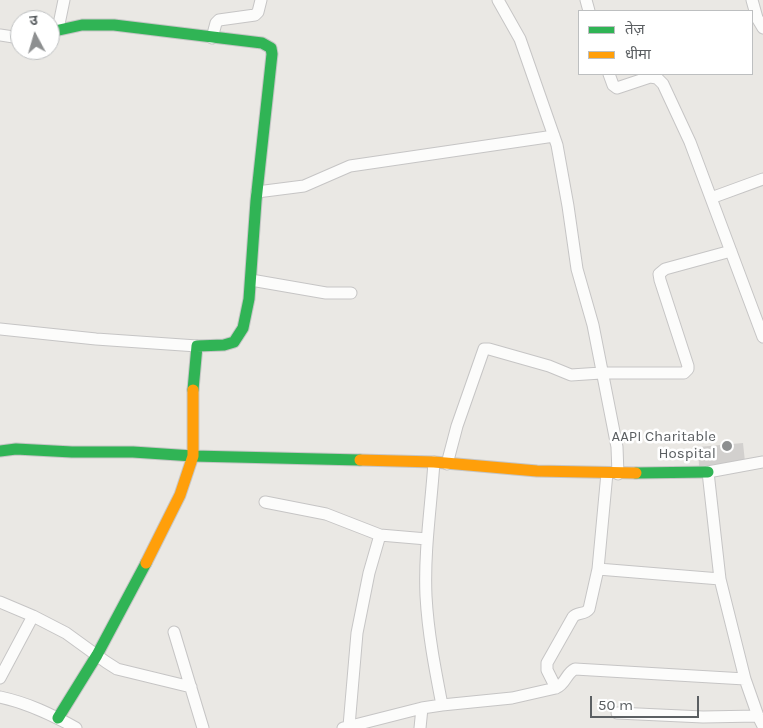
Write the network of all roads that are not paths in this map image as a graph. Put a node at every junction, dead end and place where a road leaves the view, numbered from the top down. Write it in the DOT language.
graph roads {
  1 [pos="64,0"];
  2 [pos="261,0"];
  3 [pos="498,0"];
  4 [pos="752,0"];
  5 [pos="60,12"];
  6 [pos="763,28"];
  7 [pos="60,30"];
  8 [pos="212,38"];
  9 [pos="609,75"];
  10 [pos="554,136"];
  11 [pos="763,180"];
  12 [pos="258,192"];
  13 [pos="711,198"];
  14 [pos="731,251"];
  15 [pos="251,280"];
  16 [pos="351,293"];
  17 [pos="0,329"];
  18 [pos="763,336"];
  19 [pos="196,346"];
  20 [pos="601,373"];
  21 [pos="0,451"];
  22 [pos="193,456"];
  23 [pos="434,462"];
  24 [pos="763,462"];
  25 [pos="447,464"];
  26 [pos="708,472"];
  27 [pos="612,474"];
  28 [pos="265,502"];
  29 [pos="380,535"];
  30 [pos="427,539"];
  31 [pos="598,569"];
  32 [pos="720,579"];
  33 [pos="0,602"];
  34 [pos="33,616"];
  35 [pos="174,632"];
  36 [pos="97,656"];
  37 [pos="0,678"];
  38 [pos="745,679"];
  39 [pos="191,687"];
  40 [pos="556,688"];
  41 [pos="0,697"];
  42 [pos="442,706"];
  43 [pos="422,708"];
  44 [pos="616,713"];
  45 [pos="54,721"];
  46 [pos="760,721"];
  47 [pos="205,727"];
  48 [pos="351,727"];
  49 [pos="76,728"];
  50 [pos="420,728"];
  1 -- 5 [label="street"];
  2 -- 8 [label="street"];
  3 -- 10 [label="street"];
  4 -- 6 [label="street"];
  7 -- 8 [label="street"];
  8 -- 12 [label="street"];
  9 -- 13 [label="street"];
  10 -- 12 [label="street"];
  10 -- 20 [label="street"];
  11 -- 13 [label="street"];
  12 -- 15 [label="street"];
  13 -- 14 [label="street"];
  14 -- 18 [label="street"];
  14 -- 20 [label="street"];
  15 -- 16 [label="street"];
  15 -- 19 [label="street"];
  17 -- 19 [label="street"];
  19 -- 22 [label="street"];
  20 -- 25 [label="street"];
  20 -- 27 [label="street"];
  21 -- 22 [label="street"];
  22 -- 23 [label="street"];
  22 -- 36 [label="street"];
  23 -- 25 [label="street"];
  23 -- 30 [label="street"];
  24 -- 26 [label="street"];
  25 -- 27 [label="street"];
  26 -- 27 [label="street"];
  26 -- 32 [label="street"];
  27 -- 31 [label="street"];
  28 -- 29 [label="street"];
  29 -- 30 [label="street"];
  29 -- 48 [label="street"];
  30 -- 42 [label="street"];
  31 -- 32 [label="street"];
  31 -- 40 [label="street"];
  32 -- 38 [label="street"];
  33 -- 34 [label="street"];
  34 -- 36 [label="street"];
  34 -- 37 [label="street"];
  35 -- 39 [label="street"];
  36 -- 39 [label="street"];
  36 -- 45 [label="street"];
  38 -- 40 [label="street"];
  38 -- 46 [label="street"];
  39 -- 47 [label="street"];
  40 -- 42 [label="street"];
  41 -- 45 [label="street"];
  42 -- 43 [label="street"];
  43 -- 48 [label="street"];
  43 -- 50 [label="street"];
  44 -- 46 [label="street"];
  45 -- 49 [label="street"];
}
